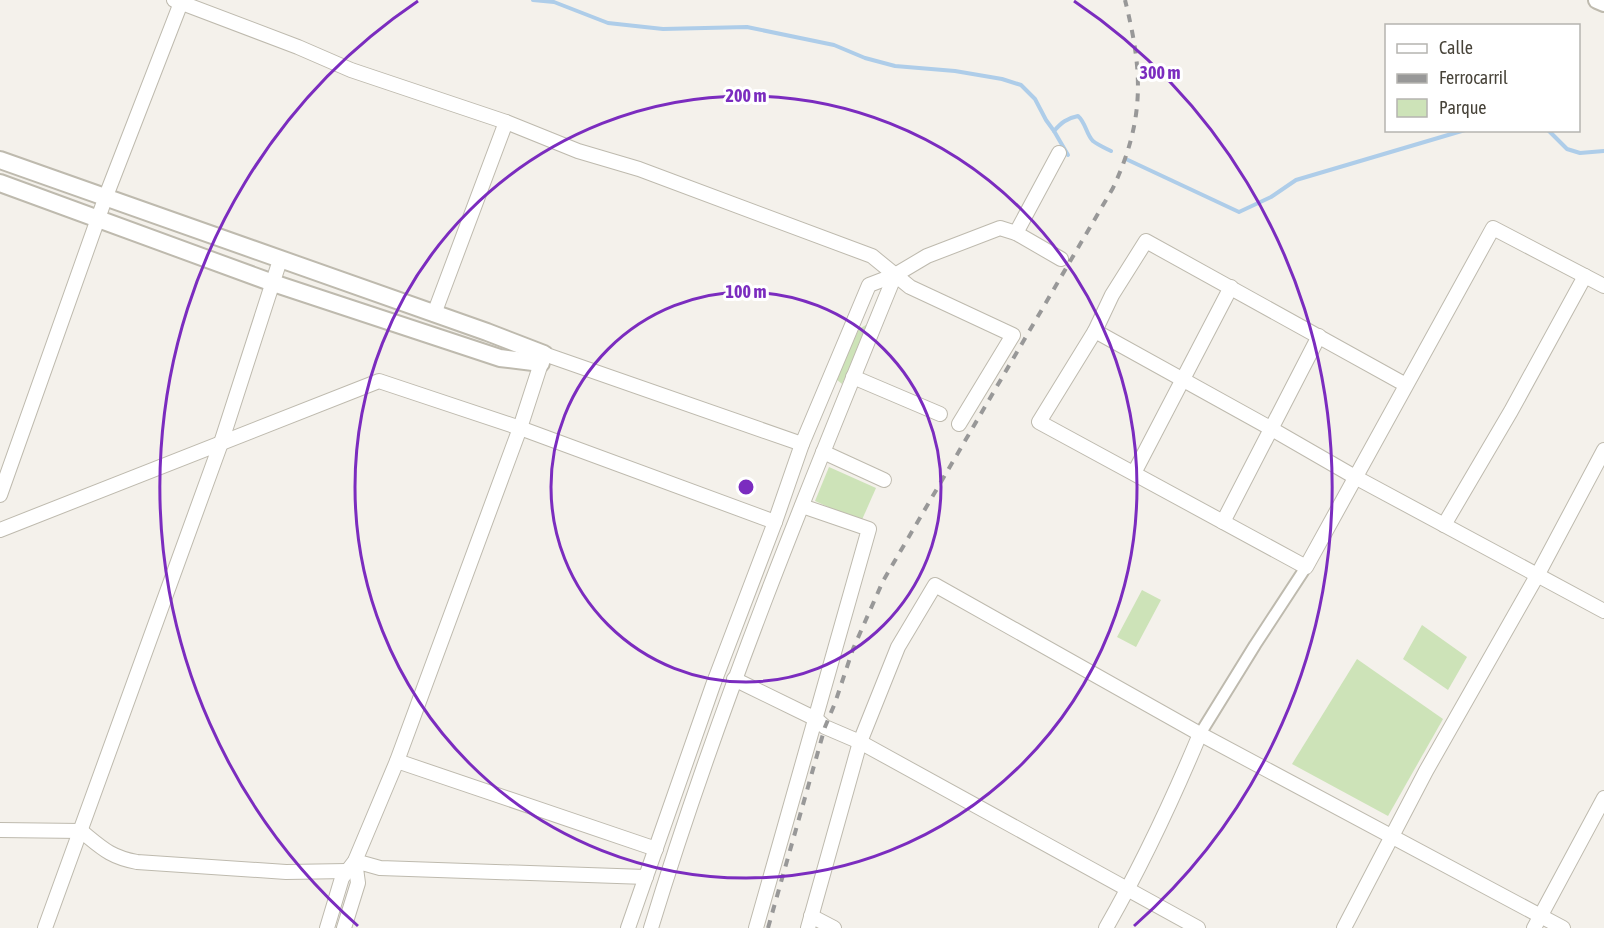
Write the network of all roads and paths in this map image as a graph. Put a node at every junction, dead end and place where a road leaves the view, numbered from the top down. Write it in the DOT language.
graph roads {
  1 [pos="1597,0"];
  2 [pos="179,1"];
  3 [pos="1604,3"];
  4 [pos="506,122"];
  5 [pos="1059,153"];
  6 [pos="0,160"];
  7 [pos="0,183"];
  8 [pos="106,196"];
  9 [pos="98,219"];
  10 [pos="1016,233"];
  11 [pos="280,260"];
  12 [pos="1061,260"];
  13 [pos="895,275"];
  14 [pos="1585,276"];
  15 [pos="273,284"];
  16 [pos="1604,286"];
  17 [pos="1231,287"];
  18 [pos="434,314"];
  19 [pos="1095,331"];
  20 [pos="1319,336"];
  21 [pos="543,358"];
  22 [pos="853,377"];
  23 [pos="1183,379"];
  24 [pos="1406,385"];
  25 [pos="940,414"];
  26 [pos="959,424"];
  27 [pos="520,428"];
  28 [pos="1270,428"];
  29 [pos="221,443"];
  30 [pos="802,444"];
  31 [pos="1604,450"];
  32 [pos="823,452"];
  33 [pos="1134,473"];
  34 [pos="1355,477"];
  35 [pos="884,480"];
  36 [pos="0,495"];
  37 [pos="802,506"];
  38 [pos="775,522"];
  39 [pos="1223,522"];
  40 [pos="1444,525"];
  41 [pos="0,530"];
  42 [pos="1306,567"];
  43 [pos="1538,574"];
  44 [pos="1604,611"];
  45 [pos="734,679"];
  46 [pos="816,719"];
  47 [pos="1200,734"];
  48 [pos="860,742"];
  49 [pos="398,761"];
  50 [pos="1604,798"];
  51 [pos="0,830"];
  52 [pos="81,831"];
  53 [pos="1390,837"];
  54 [pos="656,849"];
  55 [pos="351,866"];
  56 [pos="646,877"];
  57 [pos="1128,890"];
  58 [pos="810,922"];
  59 [pos="1537,922"];
  60 [pos="45,928"];
  61 [pos="327,928"];
  62 [pos="344,928"];
  63 [pos="628,928"];
  64 [pos="651,928"];
  65 [pos="756,928"];
  66 [pos="834,928"];
  67 [pos="1106,928"];
  68 [pos="1198,928"];
  69 [pos="1344,928"];
  70 [pos="1563,928"];
  1 -- 3 [label="street"];
  2 -- 4 [label="street"];
  2 -- 8 [label="street"];
  4 -- 13 [label="street"];
  4 -- 18 [label="street"];
  5 -- 10 [label="street"];
  6 -- 8 [label="street"];
  7 -- 9 [label="street"];
  8 -- 9 [label="street"];
  8 -- 11 [label="street"];
  9 -- 15 [label="street"];
  9 -- 36 [label="street"];
  10 -- 12 [label="street"];
  10 -- 13 [label="street"];
  11 -- 15 [label="street"];
  11 -- 18 [label="street"];
  13 -- 22 [label="street"];
  13 -- 26 [label="street"];
  13 -- 30 [label="street"];
  14 -- 16 [label="street"];
  14 -- 24 [label="street"];
  14 -- 40 [label="street"];
  15 -- 21 [label="street"];
  15 -- 29 [label="street"];
  17 -- 19 [label="street"];
  17 -- 20 [label="street"];
  17 -- 23 [label="street"];
  18 -- 21 [label="street"];
  19 -- 23 [label="street"];
  19 -- 33 [label="street"];
  20 -- 24 [label="street"];
  20 -- 28 [label="street"];
  21 -- 27 [label="street"];
  21 -- 30 [label="street"];
  22 -- 25 [label="street"];
  22 -- 32 [label="street"];
  23 -- 28 [label="street"];
  23 -- 33 [label="street"];
  24 -- 34 [label="street"];
  27 -- 29 [label="street"];
  27 -- 38 [label="street"];
  27 -- 49 [label="street"];
  28 -- 34 [label="street"];
  28 -- 39 [label="street"];
  29 -- 41 [label="street"];
  29 -- 52 [label="street"];
  30 -- 38 [label="street"];
  31 -- 43 [label="street"];
  32 -- 35 [label="street"];
  32 -- 37 [label="street"];
  33 -- 39 [label="street"];
  34 -- 40 [label="street"];
  34 -- 42 [label="street"];
  37 -- 45 [label="street"];
  37 -- 46 [label="street"];
  38 -- 54 [label="street"];
  39 -- 42 [label="street"];
  40 -- 43 [label="street"];
  42 -- 47 [label="street"];
  43 -- 44 [label="street"];
  43 -- 53 [label="street"];
  45 -- 46 [label="street"];
  45 -- 64 [label="street"];
  46 -- 48 [label="street"];
  46 -- 65 [label="street"];
  47 -- 48 [label="street"];
  47 -- 53 [label="street"];
  47 -- 57 [label="street"];
  48 -- 57 [label="street"];
  48 -- 58 [label="street"];
  49 -- 54 [label="street"];
  49 -- 55 [label="street"];
  50 -- 59 [label="street"];
  51 -- 52 [label="street"];
  52 -- 55 [label="street"];
  52 -- 60 [label="street"];
  53 -- 59 [label="street"];
  53 -- 69 [label="street"];
  54 -- 56 [label="street"];
  55 -- 56 [label="street"];
  55 -- 61 [label="street"];
  55 -- 62 [label="street"];
  56 -- 63 [label="street"];
  57 -- 67 [label="street"];
  57 -- 68 [label="street"];
  58 -- 66 [label="street"];
  59 -- 70 [label="street"];
}
